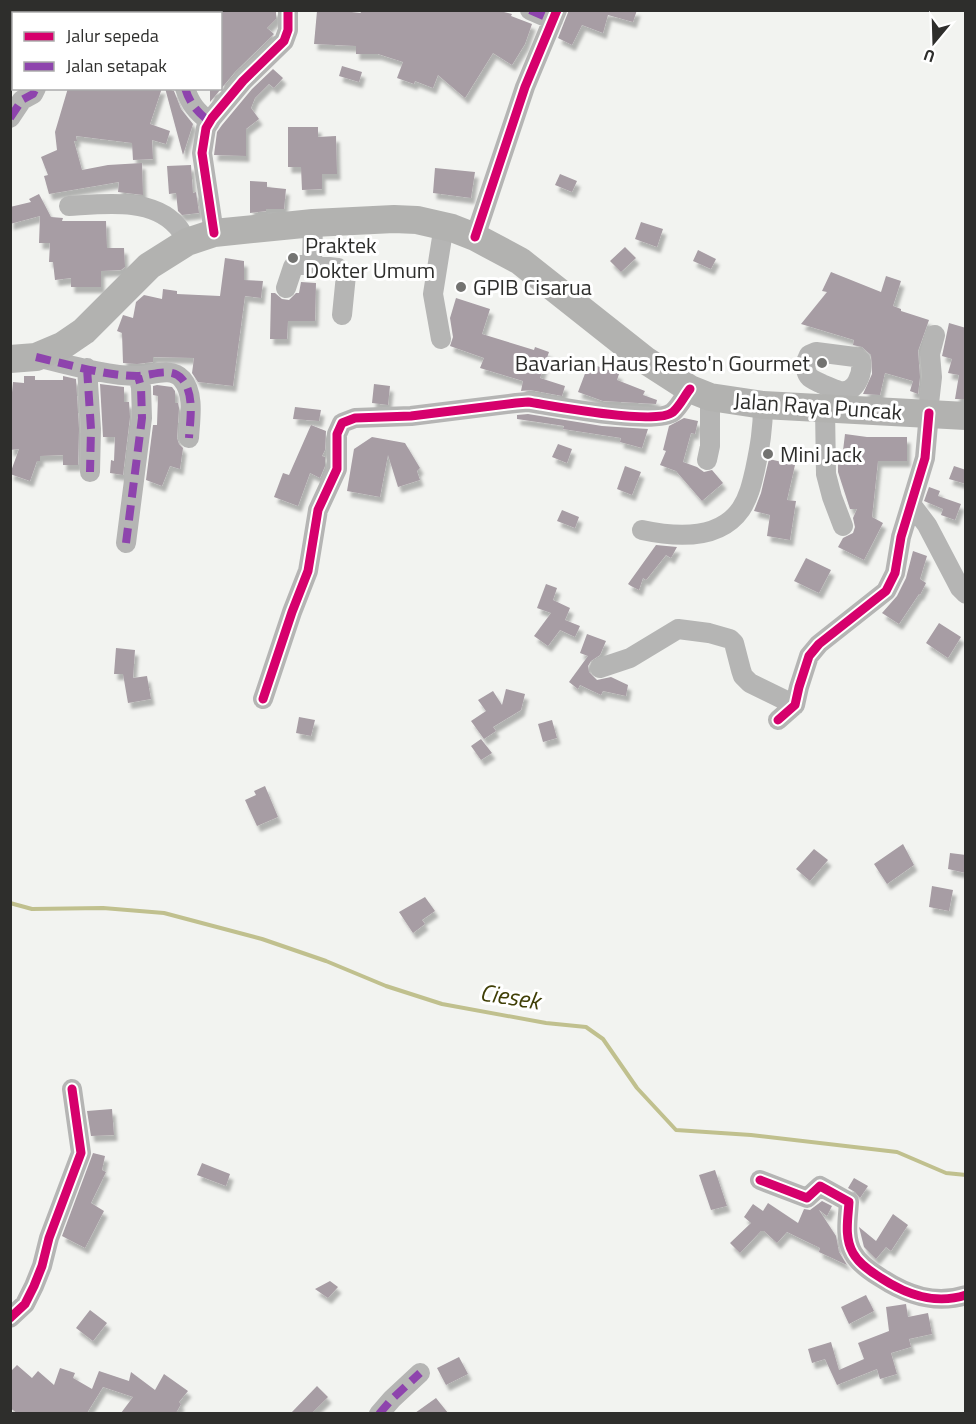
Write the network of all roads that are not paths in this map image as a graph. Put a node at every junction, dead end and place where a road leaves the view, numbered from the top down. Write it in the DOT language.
graph roads {
  1 [pos="288,10"];
  2 [pos="530,10"];
  3 [pos="555,15"];
  4 [pos="35,90"];
  5 [pos="186,90"];
  6 [pos="10,118"];
  7 [pos="210,122"];
  8 [pos="69,206"];
  9 [pos="313,223"];
  10 [pos="444,225"];
  11 [pos="214,233"];
  12 [pos="475,237"];
  13 [pos="187,242"];
  14 [pos="312,265"];
  15 [pos="285,288"];
  16 [pos="342,315"];
  17 [pos="935,335"];
  18 [pos="441,339"];
  19 [pos="23,358"];
  20 [pos="87,368"];
  21 [pos="138,376"];
  22 [pos="700,393"];
  23 [pos="835,403"];
  24 [pos="763,405"];
  25 [pos="929,413"];
  26 [pos="966,416"];
  27 [pos="189,438"];
  28 [pos="707,460"];
  29 [pos="90,472"];
  30 [pos="911,504"];
  31 [pos="843,526"];
  32 [pos="642,530"];
  33 [pos="126,543"];
  34 [pos="966,594"];
  35 [pos="600,668"];
  36 [pos="263,699"];
  37 [pos="795,705"];
  38 [pos="778,720"];
  39 [pos="72,1089"];
  40 [pos="760,1180"];
  41 [pos="966,1296"];
  42 [pos="10,1318"];
  43 [pos="420,1373"];
  44 [pos="379,1413"];
  1 -- 7 [label="street"];
  2 -- 3 [label="street"];
  3 -- 12 [label="street"];
  4 -- 6 [label="street"];
  5 -- 7 [label="street"];
  7 -- 11 [label="street"];
  8 -- 13 [label="street"];
  9 -- 10 [label="highway, Jalan Raya Puncak"];
  9 -- 11 [label="highway, Jalan Raya Puncak"];
  9 -- 14 [label="street"];
  10 -- 12 [label="highway, Jalan Raya Puncak"];
  10 -- 18 [label="street"];
  11 -- 13 [label="highway, Jalan Raya Puncak"];
  12 -- 22 [label="highway, Jalan Raya Puncak"];
  13 -- 19 [label="highway, Jalan Raya Puncak"];
  14 -- 15 [label="street"];
  14 -- 16 [label="street"];
  17 -- 25 [label="street"];
  19 -- 20 [label="street"];
  20 -- 21 [label="street"];
  20 -- 29 [label="street"];
  21 -- 27 [label="street"];
  21 -- 33 [label="street"];
  22 -- 24 [label="highway, Jalan Raya Puncak"];
  22 -- 28 [label="street"];
  22 -- 36 [label="street"];
  23 -- 24 [label="highway, Jalan Raya Puncak"];
  23 -- 25 [label="highway, Jalan Raya Puncak"];
  23 -- 31 [label="street"];
  24 -- 32 [label="street"];
  25 -- 26 [label="highway, Jalan Raya Puncak"];
  25 -- 30 [label="street"];
  30 -- 34 [label="street"];
  30 -- 37 [label="street"];
  35 -- 37 [label="street"];
  37 -- 38 [label="street"];
  39 -- 42 [label="street"];
  40 -- 41 [label="street"];
  43 -- 44 [label="street"];
}
